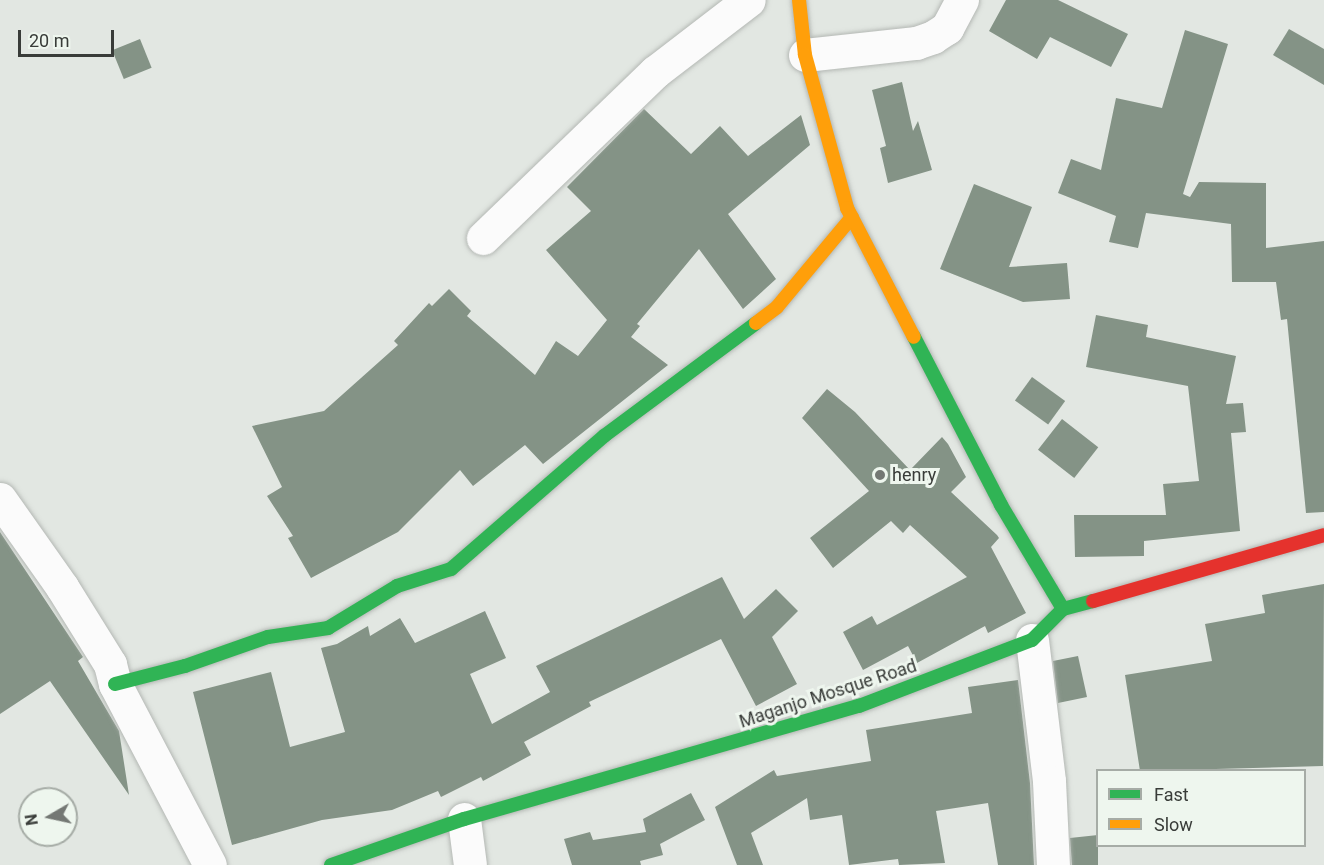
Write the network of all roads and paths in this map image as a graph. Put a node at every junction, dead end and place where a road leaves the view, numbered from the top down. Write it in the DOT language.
graph roads {
  1 [pos="749,0"];
  2 [pos="799,0"];
  3 [pos="962,0"];
  4 [pos="805,56"];
  5 [pos="852,217"];
  6 [pos="483,238"];
  7 [pos="0,499"];
  8 [pos="1324,535"];
  9 [pos="1063,609"];
  10 [pos="1032,639"];
  11 [pos="115,684"];
  12 [pos="464,819"];
  13 [pos="210,865"];
  14 [pos="331,865"];
  15 [pos="470,865"];
  16 [pos="1053,865"];
  1 -- 6 [label="street"];
  2 -- 4 [label="street"];
  3 -- 4 [label="street"];
  4 -- 5 [label="street"];
  5 -- 9 [label="street"];
  5 -- 11 [label="street"];
  7 -- 11 [label="street"];
  8 -- 9 [label="street, Maganjo Mosque Road"];
  9 -- 10 [label="street, Maganjo Mosque Road"];
  10 -- 12 [label="street, Maganjo Mosque Road"];
  10 -- 16 [label="street"];
  11 -- 13 [label="street"];
  12 -- 14 [label="street, Maganjo Mosque Road"];
  12 -- 15 [label="street"];
}
